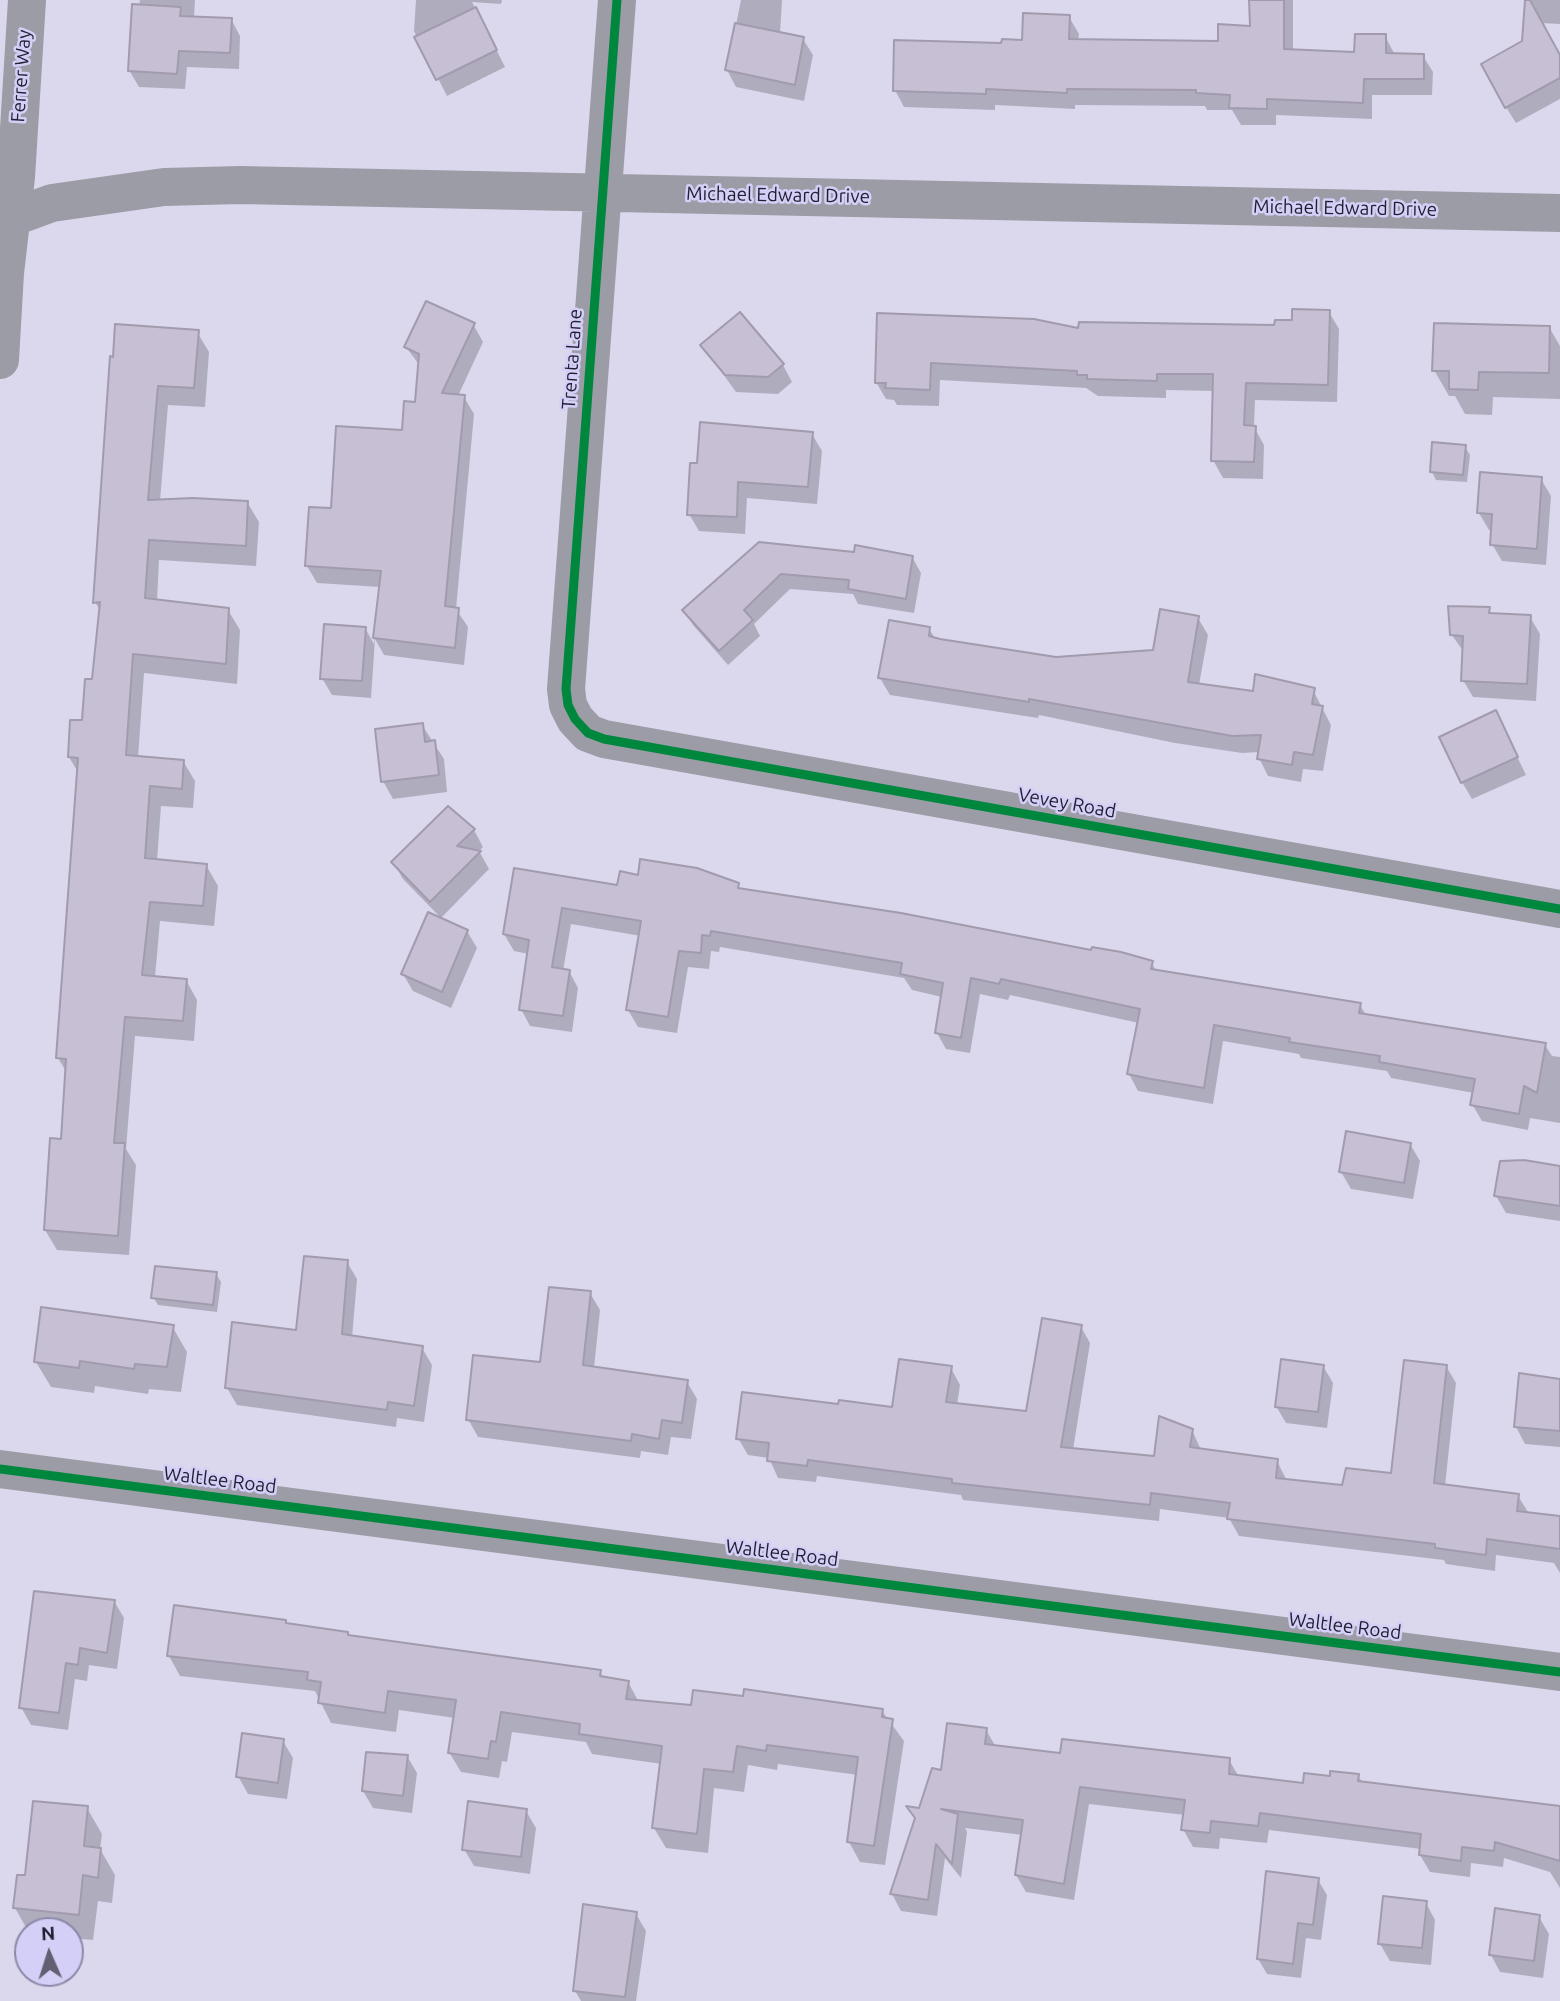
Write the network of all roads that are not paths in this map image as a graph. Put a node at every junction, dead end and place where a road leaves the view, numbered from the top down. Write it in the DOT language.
graph roads {
  1 [pos="27,0"];
  2 [pos="617,0"];
  3 [pos="602,191"];
  4 [pos="1560,213"];
  5 [pos="6,220"];
  6 [pos="0,360"];
  7 [pos="575,719"];
  8 [pos="1560,909"];
  9 [pos="0,1469"];
  10 [pos="1560,1672"];
  1 -- 5 [label="street, Ferrer Way"];
  2 -- 3 [label="street, Trenta Lane"];
  3 -- 4 [label="street, Michael Edward Drive"];
  3 -- 5 [label="street, Michael Edward Drive"];
  3 -- 7 [label="street, Trenta Lane"];
  5 -- 6 [label="street, Ferrer Way"];
  7 -- 8 [label="street, Vevey Road"];
  9 -- 10 [label="street, Waltlee Road"];
}
